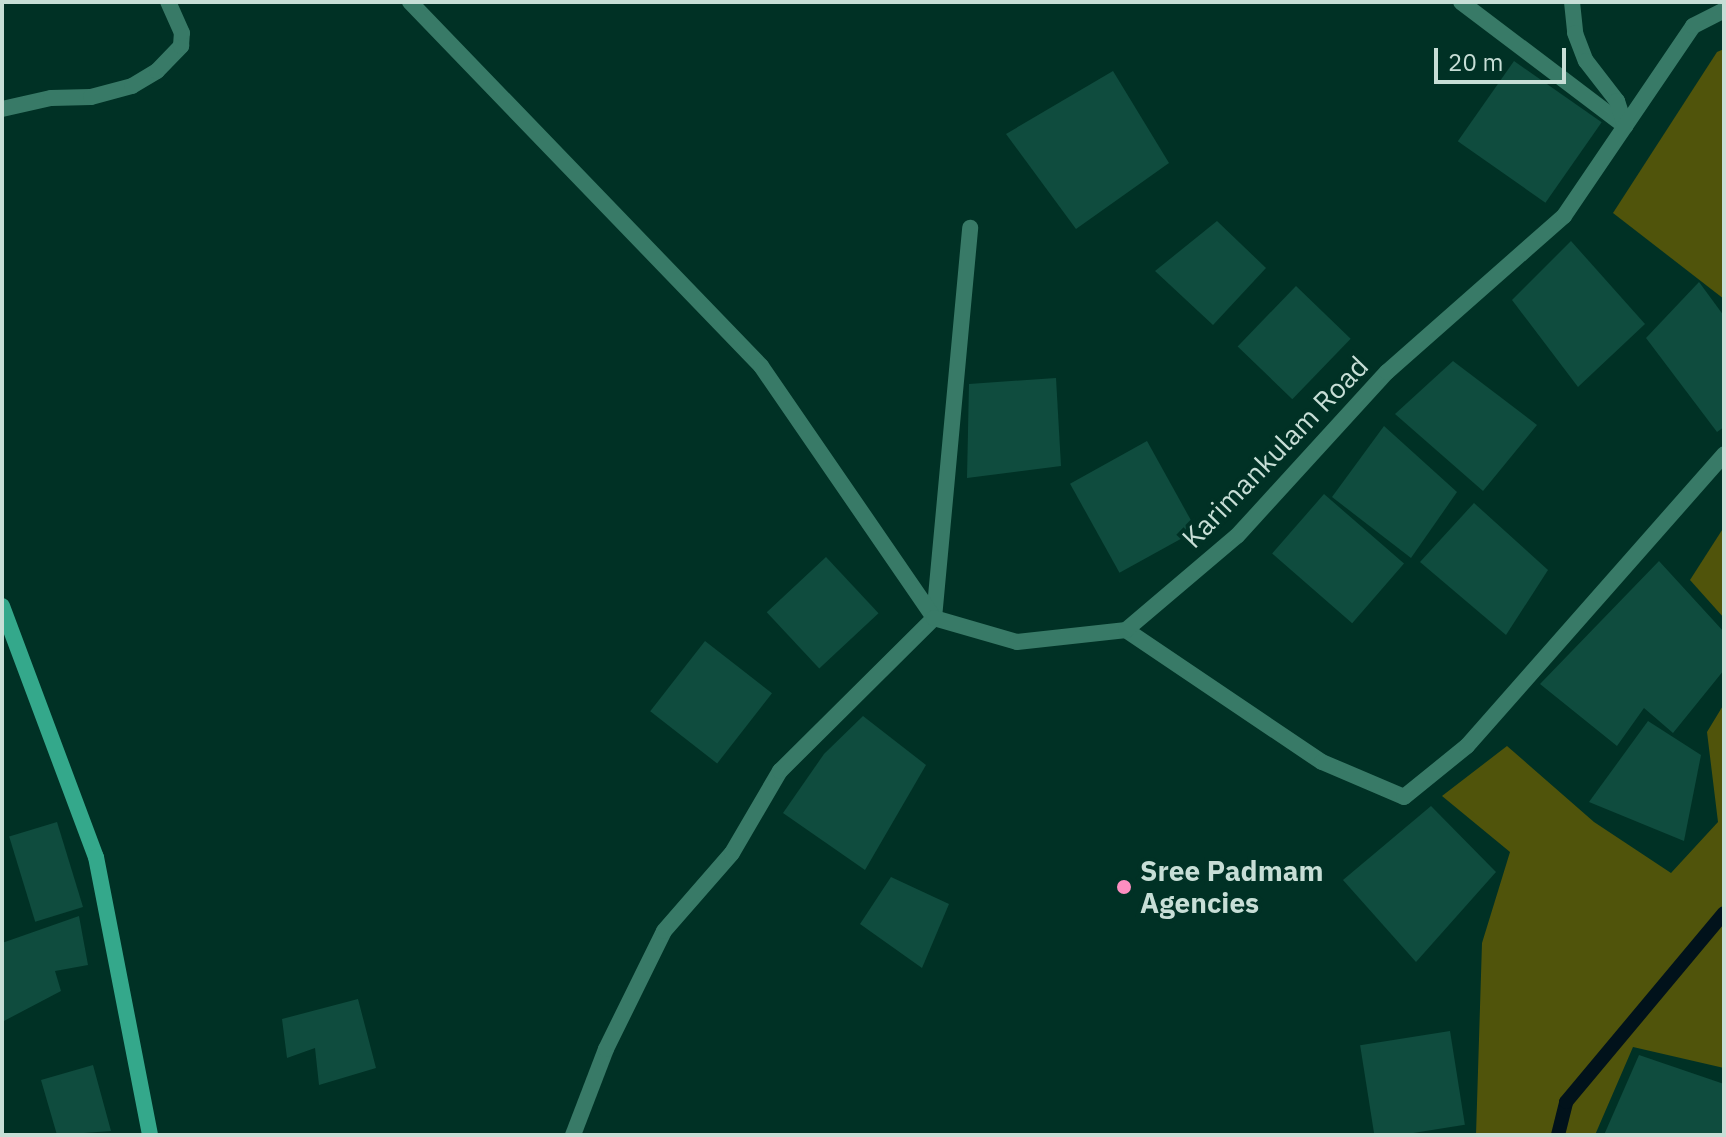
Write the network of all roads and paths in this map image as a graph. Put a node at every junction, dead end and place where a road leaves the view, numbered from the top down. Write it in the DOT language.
graph roads {
  1 [pos="168,2"];
  2 [pos="410,2"];
  3 [pos="1461,2"];
  4 [pos="1572,2"];
  5 [pos="1724,10"];
  6 [pos="2,109"];
  7 [pos="1625,126"];
  8 [pos="970,228"];
  9 [pos="1724,454"];
  10 [pos="2,606"];
  11 [pos="934,618"];
  12 [pos="1126,630"];
  13 [pos="150,1135"];
  14 [pos="573,1135"];
  1 -- 6 [label="street"];
  2 -- 11 [label="street"];
  3 -- 7 [label="street"];
  4 -- 7 [label="street"];
  5 -- 7 [label="street, Karimankulam Road"];
  7 -- 12 [label="street, Karimankulam Road"];
  8 -- 11 [label="street"];
  9 -- 12 [label="street"];
  10 -- 13 [label="main road"];
  11 -- 12 [label="street"];
  11 -- 14 [label="street"];
}
